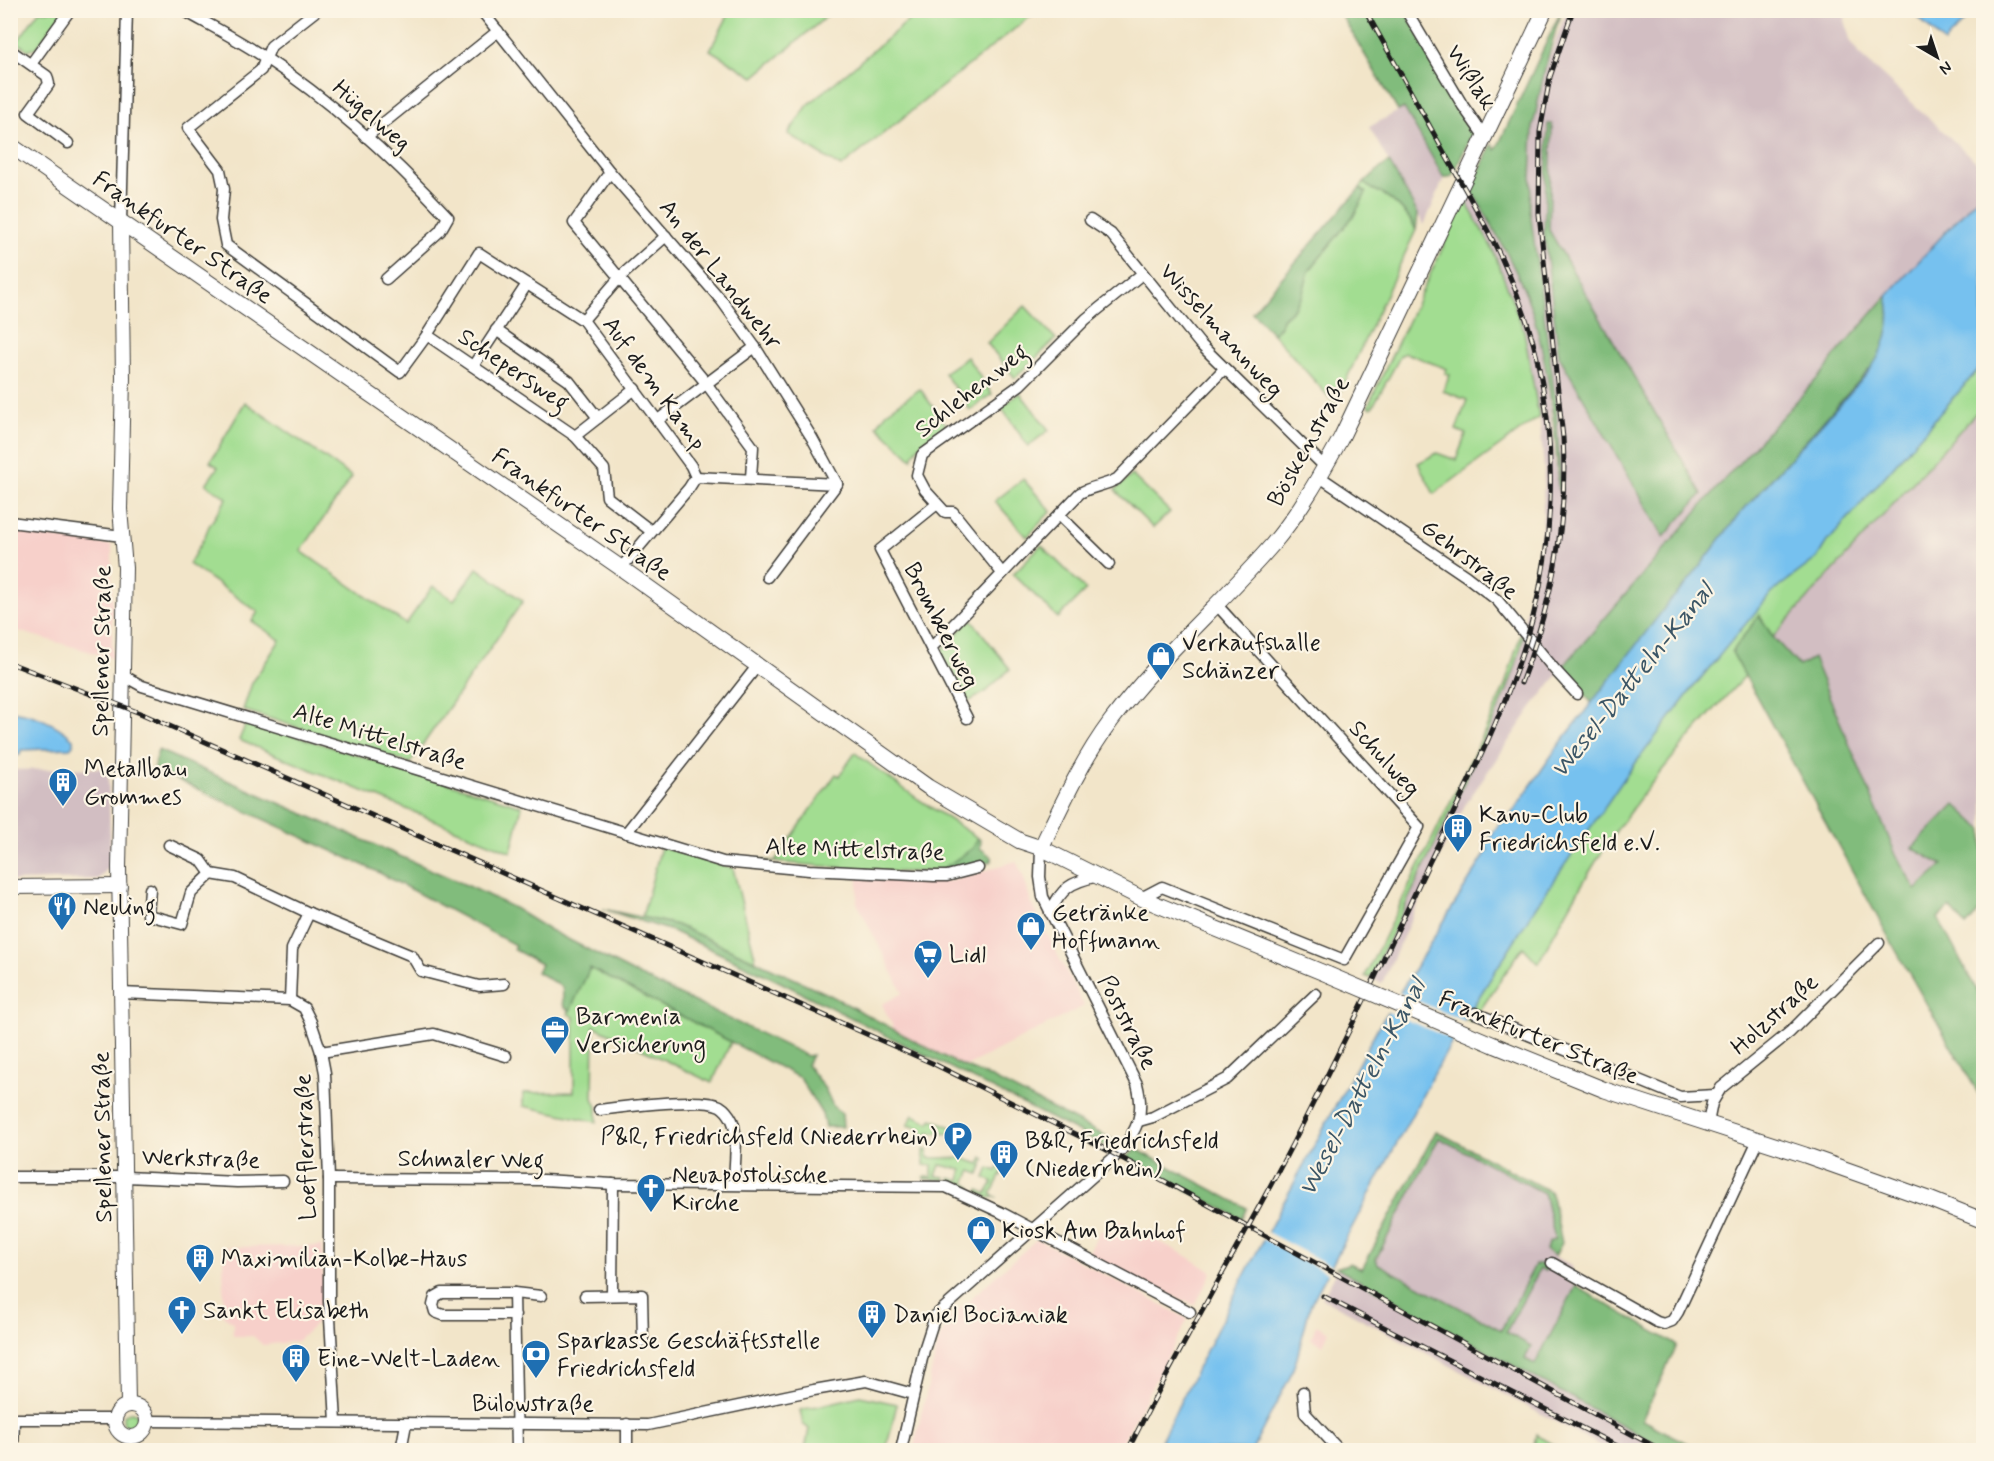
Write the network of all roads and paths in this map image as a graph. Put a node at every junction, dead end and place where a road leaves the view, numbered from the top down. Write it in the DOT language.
graph roads {
  1 [pos="70,10"];
  2 [pos="127,10"];
  3 [pos="183,10"];
  4 [pos="316,10"];
  5 [pos="481,10"];
  6 [pos="1406,10"];
  7 [pos="1545,10"];
  8 [pos="498,32"];
  9 [pos="10,50"];
  10 [pos="266,58"];
  11 [pos="31,64"];
  12 [pos="1484,136"];
  13 [pos="366,137"];
  14 [pos="68,143"];
  15 [pos="10,145"];
  16 [pos="610,172"];
  17 [pos="1090,220"];
  18 [pos="121,222"];
  19 [pos="666,236"];
  20 [pos="1142,274"];
  21 [pos="620,277"];
  22 [pos="386,279"];
  23 [pos="527,284"];
  24 [pos="583,320"];
  25 [pos="496,330"];
  26 [pos="427,335"];
  27 [pos="755,347"];
  28 [pos="473,366"];
  29 [pos="1224,369"];
  30 [pos="706,383"];
  31 [pos="635,389"];
  32 [pos="598,418"];
  33 [pos="658,420"];
  34 [pos="575,436"];
  35 [pos="1322,472"];
  36 [pos="696,477"];
  37 [pos="751,478"];
  38 [pos="837,484"];
  39 [pos="937,504"];
  40 [pos="1059,515"];
  41 [pos="10,522"];
  42 [pos="651,531"];
  43 [pos="122,536"];
  44 [pos="1109,564"];
  45 [pos="621,568"];
  46 [pos="1002,573"];
  47 [pos="767,577"];
  48 [pos="1216,604"];
  49 [pos="931,648"];
  50 [pos="758,665"];
  51 [pos="124,676"];
  52 [pos="1577,694"];
  53 [pos="967,718"];
  54 [pos="626,833"];
  55 [pos="169,845"];
  56 [pos="1041,848"];
  57 [pos="978,868"];
  58 [pos="211,874"];
  59 [pos="1098,876"];
  60 [pos="120,886"];
  61 [pos="10,887"];
  62 [pos="150,889"];
  63 [pos="1141,897"];
  64 [pos="309,913"];
  65 [pos="1050,913"];
  66 [pos="1880,943"];
  67 [pos="504,984"];
  68 [pos="121,993"];
  69 [pos="1316,994"];
  70 [pos="290,1000"];
  71 [pos="1475,1013"];
  72 [pos="321,1052"];
  73 [pos="506,1056"];
  74 [pos="1715,1095"];
  75 [pos="599,1110"];
  76 [pos="1139,1121"];
  77 [pos="1708,1123"];
  78 [pos="1758,1140"];
  79 [pos="10,1177"];
  80 [pos="126,1177"];
  81 [pos="328,1179"];
  82 [pos="283,1181"];
  83 [pos="613,1184"];
  84 [pos="734,1184"];
  85 [pos="1983,1221"];
  86 [pos="1031,1230"];
  87 [pos="1552,1263"];
  88 [pos="514,1293"];
  89 [pos="612,1295"];
  90 [pos="541,1296"];
  91 [pos="585,1296"];
  92 [pos="1190,1312"];
  93 [pos="514,1315"];
  94 [pos="643,1342"];
  95 [pos="1303,1392"];
  96 [pos="913,1394"];
  97 [pos="128,1404"];
  98 [pos="12,1419"];
  99 [pos="115,1419"];
  100 [pos="147,1421"];
  101 [pos="336,1422"];
  102 [pos="518,1423"];
  103 [pos="406,1424"];
  104 [pos="627,1424"];
  105 [pos="131,1444"];
  106 [pos="13,1450"];
  107 [pos="401,1450"];
  108 [pos="518,1450"];
  109 [pos="627,1450"];
  110 [pos="901,1450"];
  111 [pos="1339,1450"];
  1 -- 11 [label="street"];
  2 -- 18 [label="street"];
  3 -- 10 [label="street, Hügelweg"];
  4 -- 10 [label="street"];
  5 -- 8 [label="street, An der Landwehr"];
  6 -- 12 [label="street, Wißlak"];
  7 -- 12 [label="main road, Böskenstraße"];
  8 -- 13 [label="street"];
  8 -- 16 [label="street, An der Landwehr"];
  9 -- 11 [label="street"];
  10 -- 13 [label="street, Hügelweg"];
  10 -- 26 [label="street"];
  11 -- 14 [label="street"];
  12 -- 35 [label="main road, Böskenstraße"];
  13 -- 22 [label="street, Hügelweg"];
  15 -- 18 [label="main road, Frankfurter Straße"];
  16 -- 19 [label="street, An der Landwehr"];
  16 -- 21 [label="street"];
  17 -- 20 [label="street, Wisselmannweg"];
  18 -- 43 [label="street, Spellener Straße"];
  18 -- 45 [label="main road, Frankfurter Straße"];
  19 -- 21 [label="street"];
  19 -- 27 [label="street, An der Landwehr"];
  20 -- 29 [label="street, Wisselmannweg"];
  20 -- 39 [label="street, Schlehenweg"];
  21 -- 24 [label="street"];
  21 -- 30 [label="street"];
  23 -- 24 [label="street, Auf dem Kamp"];
  23 -- 25 [label="street"];
  23 -- 26 [label="street, Auf dem Kamp"];
  24 -- 31 [label="street, Auf dem Kamp"];
  25 -- 28 [label="street"];
  25 -- 32 [label="street"];
  26 -- 28 [label="street, Schepersweg"];
  27 -- 30 [label="street"];
  27 -- 38 [label="street, An der Landwehr"];
  28 -- 34 [label="street, Schepersweg"];
  29 -- 35 [label="street, Wisselmannweg"];
  29 -- 40 [label="street"];
  30 -- 33 [label="street"];
  30 -- 37 [label="street"];
  31 -- 32 [label="street, Schepersweg"];
  31 -- 33 [label="street, Auf dem Kamp"];
  32 -- 34 [label="street, Schepersweg"];
  33 -- 36 [label="street, Auf dem Kamp"];
  34 -- 42 [label="street"];
  35 -- 48 [label="main road, Böskenstraße"];
  35 -- 52 [label="street, Gehrstraße"];
  36 -- 37 [label="street"];
  36 -- 42 [label="street, Auf dem Kamp"];
  37 -- 38 [label="street"];
  38 -- 47 [label="street"];
  39 -- 46 [label="street, Schlehenweg"];
  39 -- 49 [label="street, Brombeerweg"];
  40 -- 44 [label="street"];
  40 -- 46 [label="street"];
  41 -- 43 [label="street"];
  42 -- 45 [label="street, Auf dem Kamp"];
  43 -- 51 [label="street, Spellener Straße"];
  45 -- 50 [label="main road, Frankfurter Straße"];
  46 -- 49 [label="street"];
  48 -- 56 [label="main road, Böskenstraße"];
  48 -- 63 [label="street, Schulweg"];
  49 -- 53 [label="street, Brombeerweg"];
  50 -- 54 [label="street"];
  50 -- 56 [label="main road, Frankfurter Straße"];
  51 -- 54 [label="street, Alte Mittelstraße"];
  51 -- 60 [label="street, Spellener Straße"];
  54 -- 57 [label="street, Alte Mittelstraße"];
  55 -- 58 [label="street"];
  56 -- 59 [label="main road, Frankfurter Straße"];
  56 -- 65 [label="street, Poststraße"];
  58 -- 62 [label="street"];
  58 -- 64 [label="street"];
  59 -- 63 [label="main road, Frankfurter Straße"];
  59 -- 65 [label="street"];
  60 -- 61 [label="street"];
  60 -- 68 [label="street, Spellener Straße"];
  63 -- 77 [label="main road, Frankfurter Straße, bridge"];
  64 -- 67 [label="street"];
  64 -- 70 [label="street"];
  65 -- 76 [label="street, Poststraße"];
  66 -- 74 [label="street, Holzstraße"];
  68 -- 70 [label="street"];
  68 -- 80 [label="street, Spellener Straße"];
  69 -- 76 [label="street"];
  70 -- 72 [label="street, Loefflerstraße"];
  71 -- 74 [label="street, Frankfurter Straße"];
  72 -- 73 [label="street, Loefflerstraße"];
  72 -- 81 [label="street, Loefflerstraße"];
  74 -- 77 [label="street"];
  75 -- 84 [label="street"];
  76 -- 86 [label="street, Poststraße"];
  77 -- 78 [label="main road, Frankfurter Straße"];
  78 -- 85 [label="main road, Frankfurter Straße"];
  78 -- 87 [label="street"];
  79 -- 80 [label="street, Werkstraße"];
  80 -- 82 [label="street, Werkstraße"];
  80 -- 97 [label="street, Spellener Straße"];
  81 -- 83 [label="street, Schmaler Weg"];
  81 -- 101 [label="street, Loefflerstraße"];
  83 -- 84 [label="street, Schmaler Weg"];
  83 -- 89 [label="street"];
  84 -- 86 [label="street, Schmaler Weg"];
  86 -- 92 [label="street"];
  86 -- 96 [label="street, Poststraße"];
  88 -- 90 [label="street"];
  88 -- 93 [label="street"];
  88 -- 93 [label="street"];
  89 -- 91 [label="street"];
  89 -- 94 [label="street"];
  93 -- 102 [label="street"];
  95 -- 111 [label="street"];
  96 -- 104 [label="street, Bülowstraße"];
  96 -- 110 [label="street, Poststraße"];
  97 -- 99 [label="street"];
  97 -- 100 [label="street"];
  98 -- 99 [label="street"];
  98 -- 106 [label="street"];
  99 -- 105 [label="street"];
  100 -- 101 [label="street, Bülowstraße"];
  100 -- 105 [label="street"];
  101 -- 103 [label="street, Bülowstraße"];
  102 -- 103 [label="street, Bülowstraße"];
  102 -- 104 [label="street, Bülowstraße"];
  102 -- 108 [label="street"];
  103 -- 107 [label="street"];
  104 -- 109 [label="street"];
}
